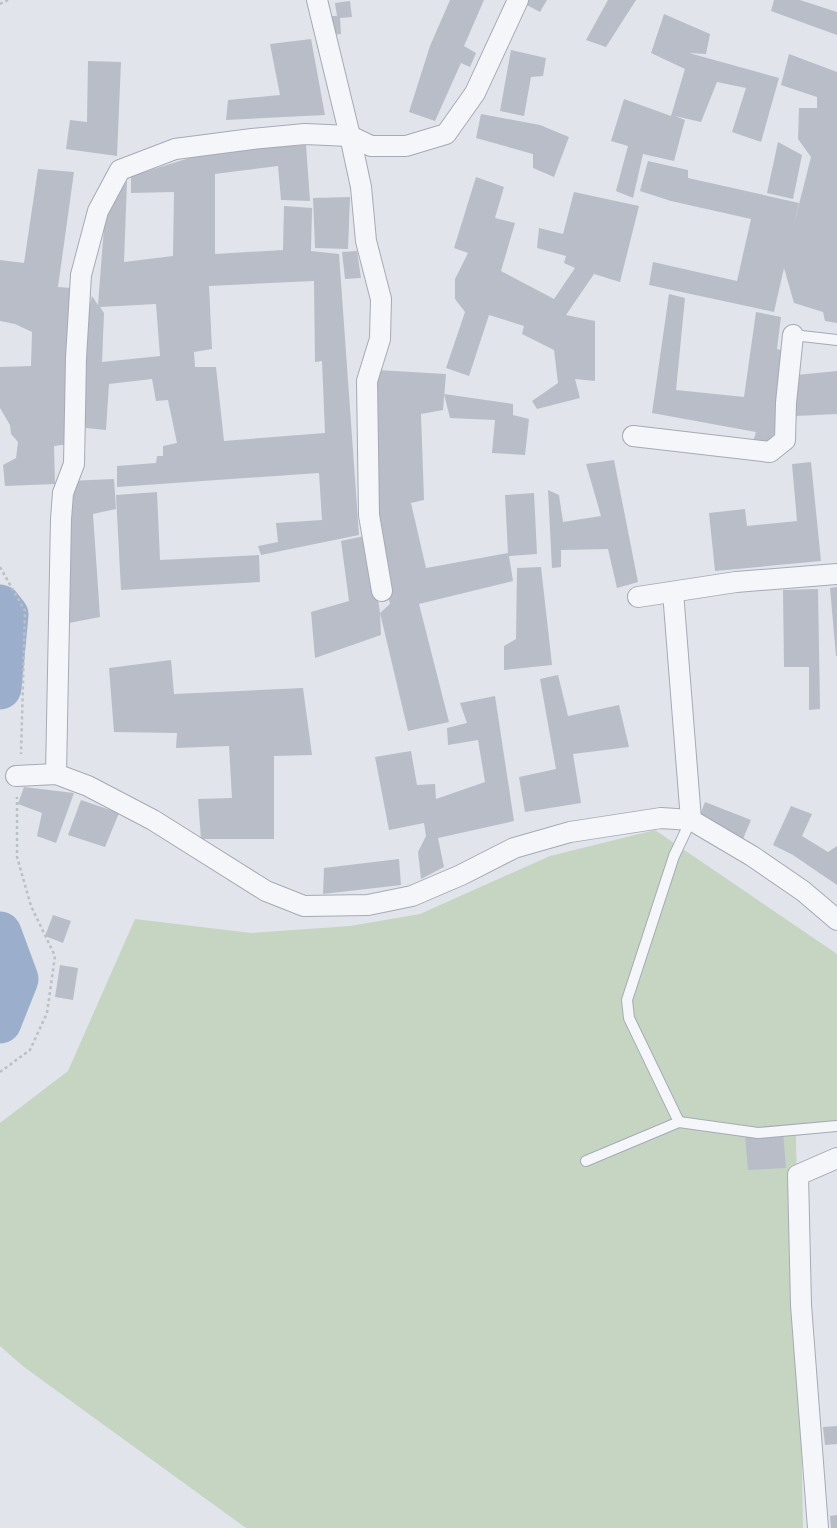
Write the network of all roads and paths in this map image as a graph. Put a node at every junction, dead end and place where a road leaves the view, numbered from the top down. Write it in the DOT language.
graph roads {
  1 [pos="8,0"];
  2 [pos="318,0"];
  3 [pos="518,0"];
  4 [pos="0,4"];
  5 [pos="350,136"];
  6 [pos="793,335"];
  7 [pos="837,340"];
  8 [pos="633,436"];
  9 [pos="0,567"];
  10 [pos="837,574"];
  11 [pos="382,591"];
  12 [pos="673,592"];
  13 [pos="638,597"];
  14 [pos="56,774"];
  15 [pos="18,776"];
  16 [pos="691,820"];
  17 [pos="837,920"];
  18 [pos="0,1072"];
  19 [pos="679,1122"];
  20 [pos="837,1126"];
  21 [pos="837,1158"];
  22 [pos="586,1161"];
  23 [pos="818,1528"];
  1 -- 4 [label="path"];
  2 -- 5 [label="street"];
  3 -- 5 [label="street"];
  5 -- 11 [label="street"];
  5 -- 14 [label="street"];
  6 -- 7 [label="lane"];
  6 -- 8 [label="street"];
  9 -- 15 [label="path"];
  10 -- 12 [label="street"];
  12 -- 13 [label="street"];
  12 -- 16 [label="street"];
  14 -- 15 [label="street"];
  14 -- 16 [label="street"];
  15 -- 18 [label="path"];
  16 -- 17 [label="street"];
  16 -- 19 [label="lane"];
  19 -- 20 [label="lane"];
  19 -- 22 [label="lane"];
  21 -- 23 [label="street"];
}
